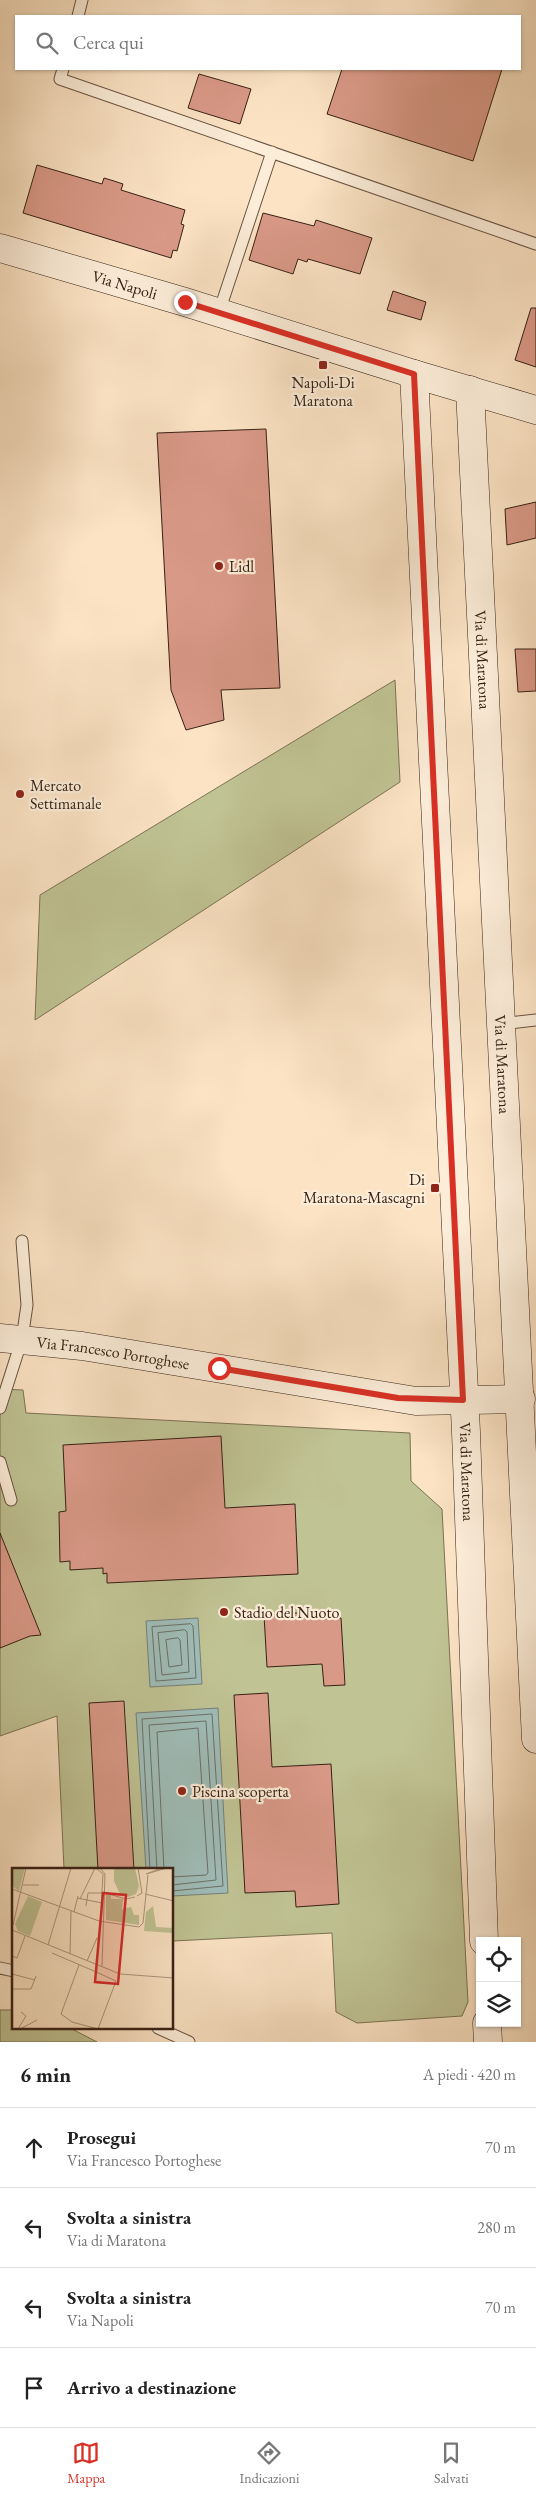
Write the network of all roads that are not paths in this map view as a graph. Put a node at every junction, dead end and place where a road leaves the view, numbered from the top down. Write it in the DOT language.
graph roads {
  1 [pos="82,0"];
  2 [pos="78,15"];
  3 [pos="63,70"];
  4 [pos="272,152"];
  5 [pos="536,244"];
  6 [pos="0,248"];
  7 [pos="219,312"];
  8 [pos="414,374"];
  9 [pos="470,390"];
  10 [pos="536,410"];
  11 [pos="536,1020"];
  12 [pos="500,1024"];
  13 [pos="22,1241"];
  14 [pos="11,1338"];
  15 [pos="521,1399"];
  16 [pos="463,1400"];
  17 [pos="0,1408"];
  18 [pos="0,1462"];
  19 [pos="11,1500"];
  20 [pos="536,1739"];
  21 [pos="484,1937"];
  22 [pos="487,2027"];
  23 [pos="162,2030"];
  24 [pos="189,2042"];
  25 [pos="488,2042"];
  1 -- 2 [label="lane"];
  3 -- 4 [label="lane"];
  4 -- 5 [label="lane"];
  4 -- 7 [label="lane"];
  6 -- 7 [label="main road, Via Napoli"];
  7 -- 8 [label="main road, Via Napoli"];
  8 -- 9 [label="main road, Via Napoli"];
  8 -- 16 [label="main road, Via di Maratona"];
  9 -- 10 [label="main road, Via Napoli"];
  9 -- 12 [label="main road, Via di Maratona"];
  11 -- 12 [label="lane"];
  12 -- 15 [label="main road, Via di Maratona"];
  13 -- 14 [label="lane"];
  14 -- 16 [label="main road, Via Francesco Portoghese"];
  14 -- 17 [label="lane"];
  15 -- 16 [label="main road, Via Francesco Portoghese"];
  15 -- 20 [label="main road, Via di Maratona"];
  16 -- 21 [label="main road, Via di Maratona"];
  18 -- 19 [label="lane"];
  22 -- 25 [label="main road"];
  23 -- 24 [label="lane"];
}
